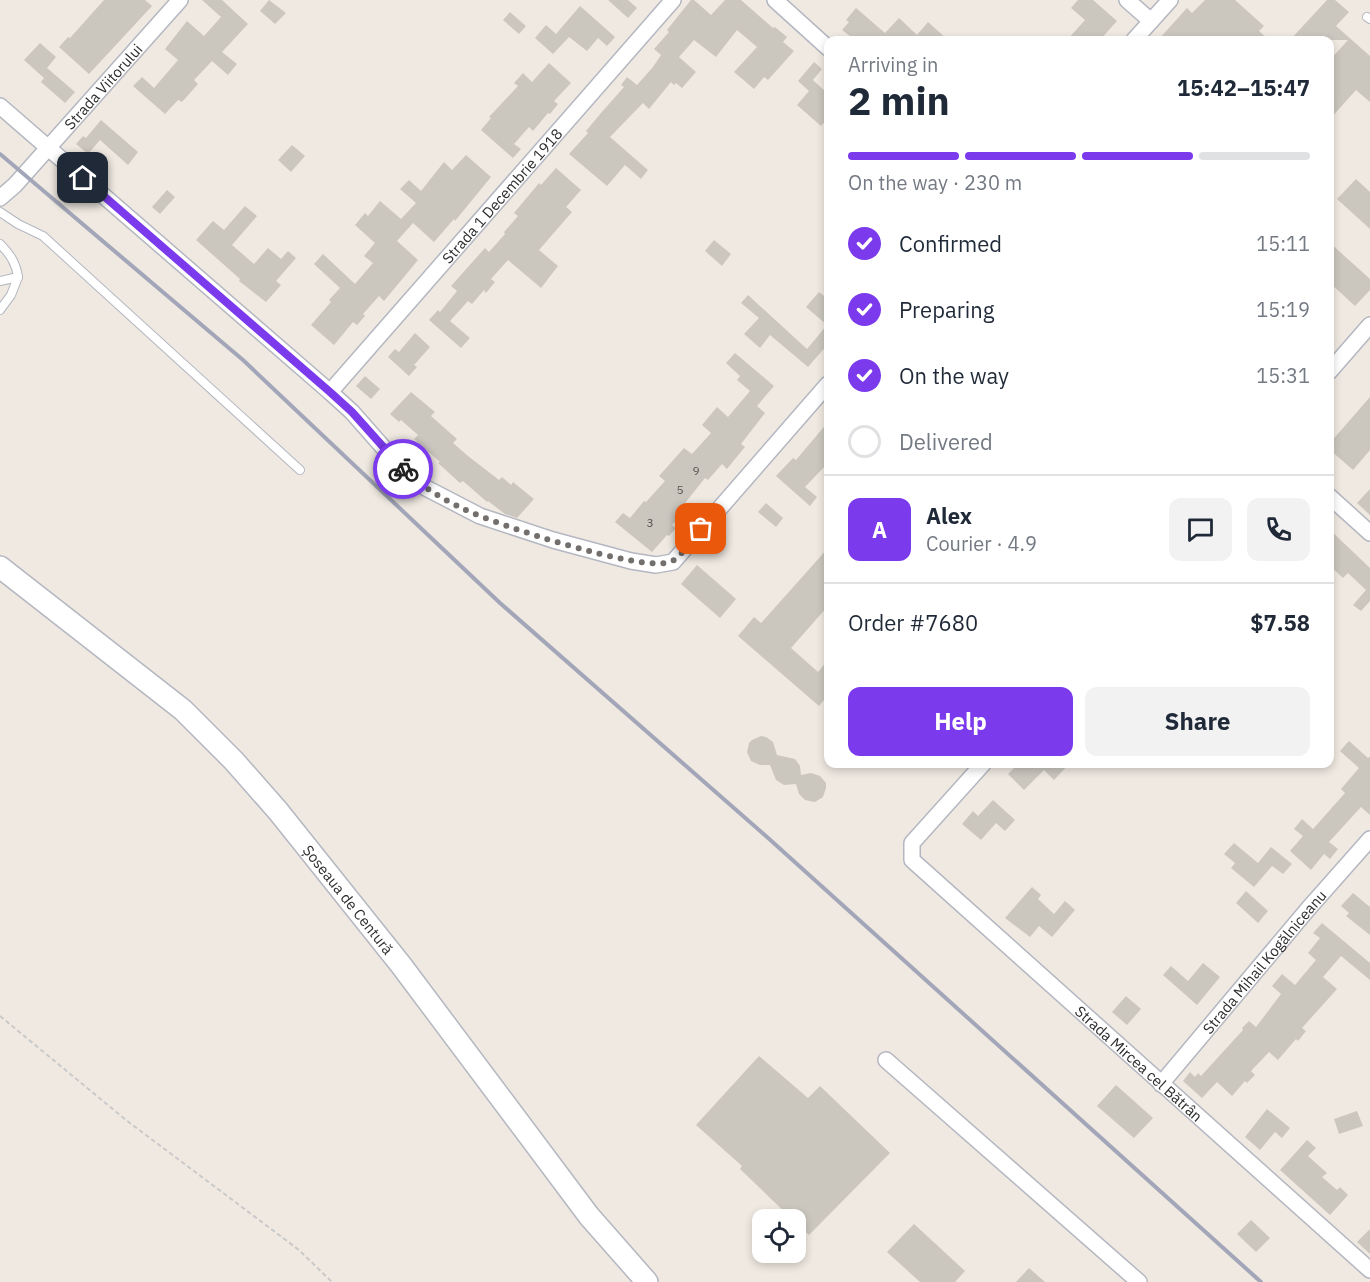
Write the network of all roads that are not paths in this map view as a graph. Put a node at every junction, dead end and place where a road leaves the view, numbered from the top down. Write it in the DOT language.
graph roads {
  1 [pos="180,0"];
  2 [pos="673,0"];
  3 [pos="775,0"];
  4 [pos="1127,0"];
  5 [pos="1170,0"];
  6 [pos="1151,21"];
  7 [pos="1138,36"];
  8 [pos="824,44"];
  9 [pos="0,106"];
  10 [pos="48,147"];
  11 [pos="0,198"];
  12 [pos="0,212"];
  13 [pos="0,244"];
  14 [pos="18,277"];
  15 [pos="0,281"];
  16 [pos="0,310"];
  17 [pos="1370,325"];
  18 [pos="1334,366"];
  19 [pos="824,389"];
  20 [pos="330,392"];
  21 [pos="300,470"];
  22 [pos="1334,501"];
  23 [pos="1370,533"];
  24 [pos="0,567"];
  25 [pos="979,768"];
  26 [pos="1370,839"];
  27 [pos="886,1060"];
  28 [pos="1161,1084"];
  29 [pos="1370,1270"];
  30 [pos="647,1282"];
  31 [pos="1139,1282"];
  1 -- 10 [label="street, Strada Viitorului"];
  2 -- 20 [label="street, Strada 1 Decembrie 1918"];
  3 -- 8 [label="street"];
  4 -- 6 [label="street"];
  5 -- 6 [label="street"];
  6 -- 7 [label="street"];
  9 -- 10 [label="street"];
  10 -- 11 [label="street, Strada Viitorului"];
  10 -- 20 [label="street"];
  12 -- 21 [label="lane"];
  13 -- 14 [label="lane"];
  14 -- 15 [label="lane"];
  14 -- 16 [label="lane"];
  17 -- 18 [label="street"];
  19 -- 20 [label="street"];
  22 -- 23 [label="street"];
  24 -- 30 [label="main road, Șoseaua de Centură"];
  25 -- 28 [label="street, Strada Mircea cel Bătrân"];
  26 -- 28 [label="street, Strada Mihail Kogălniceanu"];
  27 -- 31 [label="street"];
  28 -- 29 [label="street, Strada Mircea cel Bătrân"];
}
